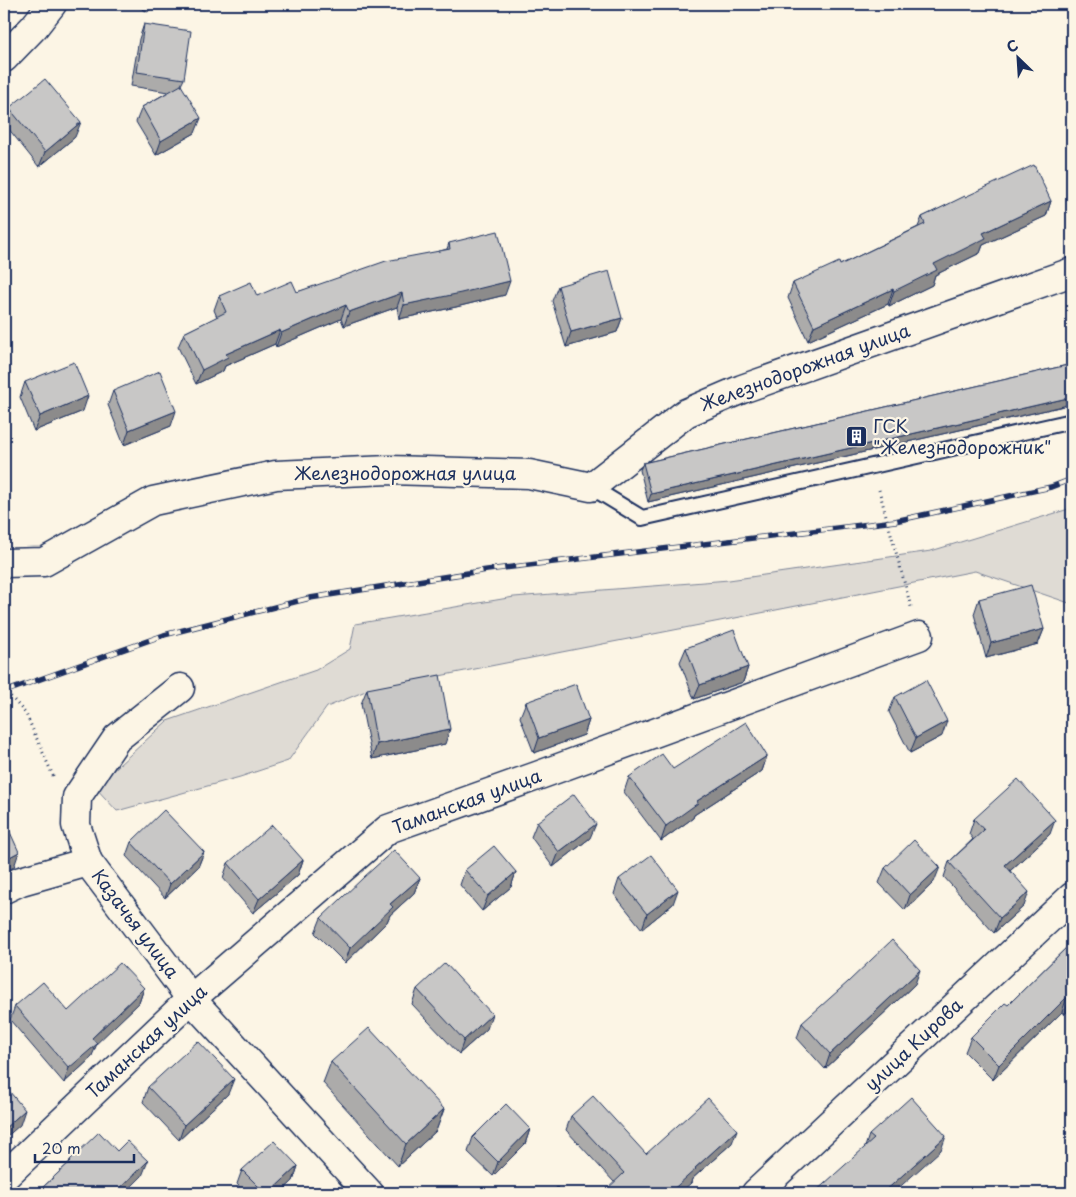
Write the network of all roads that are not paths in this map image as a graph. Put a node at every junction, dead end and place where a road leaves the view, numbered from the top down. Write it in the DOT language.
graph roads {
  1 [pos="52,4"];
  2 [pos="30,16"];
  3 [pos="4,58"];
  4 [pos="1072,272"];
  5 [pos="1072,421"];
  6 [pos="591,487"];
  7 [pos="4,563"];
  8 [pos="919,636"];
  9 [pos="180,688"];
  10 [pos="88,862"];
  11 [pos="4,889"];
  12 [pos="1072,897"];
  13 [pos="191,999"];
  14 [pos="4,1177"];
  15 [pos="369,1193"];
  16 [pos="756,1193"];
  1 -- 2 [label="street"];
  2 -- 3 [label="street"];
  4 -- 6 [label="street, Железнодорожная улица"];
  5 -- 6 [label="lane"];
  6 -- 7 [label="street, Железнодорожная улица"];
  8 -- 13 [label="street, Таманская улица"];
  9 -- 10 [label="street, Казачья улица"];
  10 -- 11 [label="street"];
  10 -- 13 [label="street, Казачья улица"];
  12 -- 16 [label="street, улица Кирова"];
  13 -- 14 [label="street, Таманская улица"];
  13 -- 15 [label="street, Казачья улица"];
}
